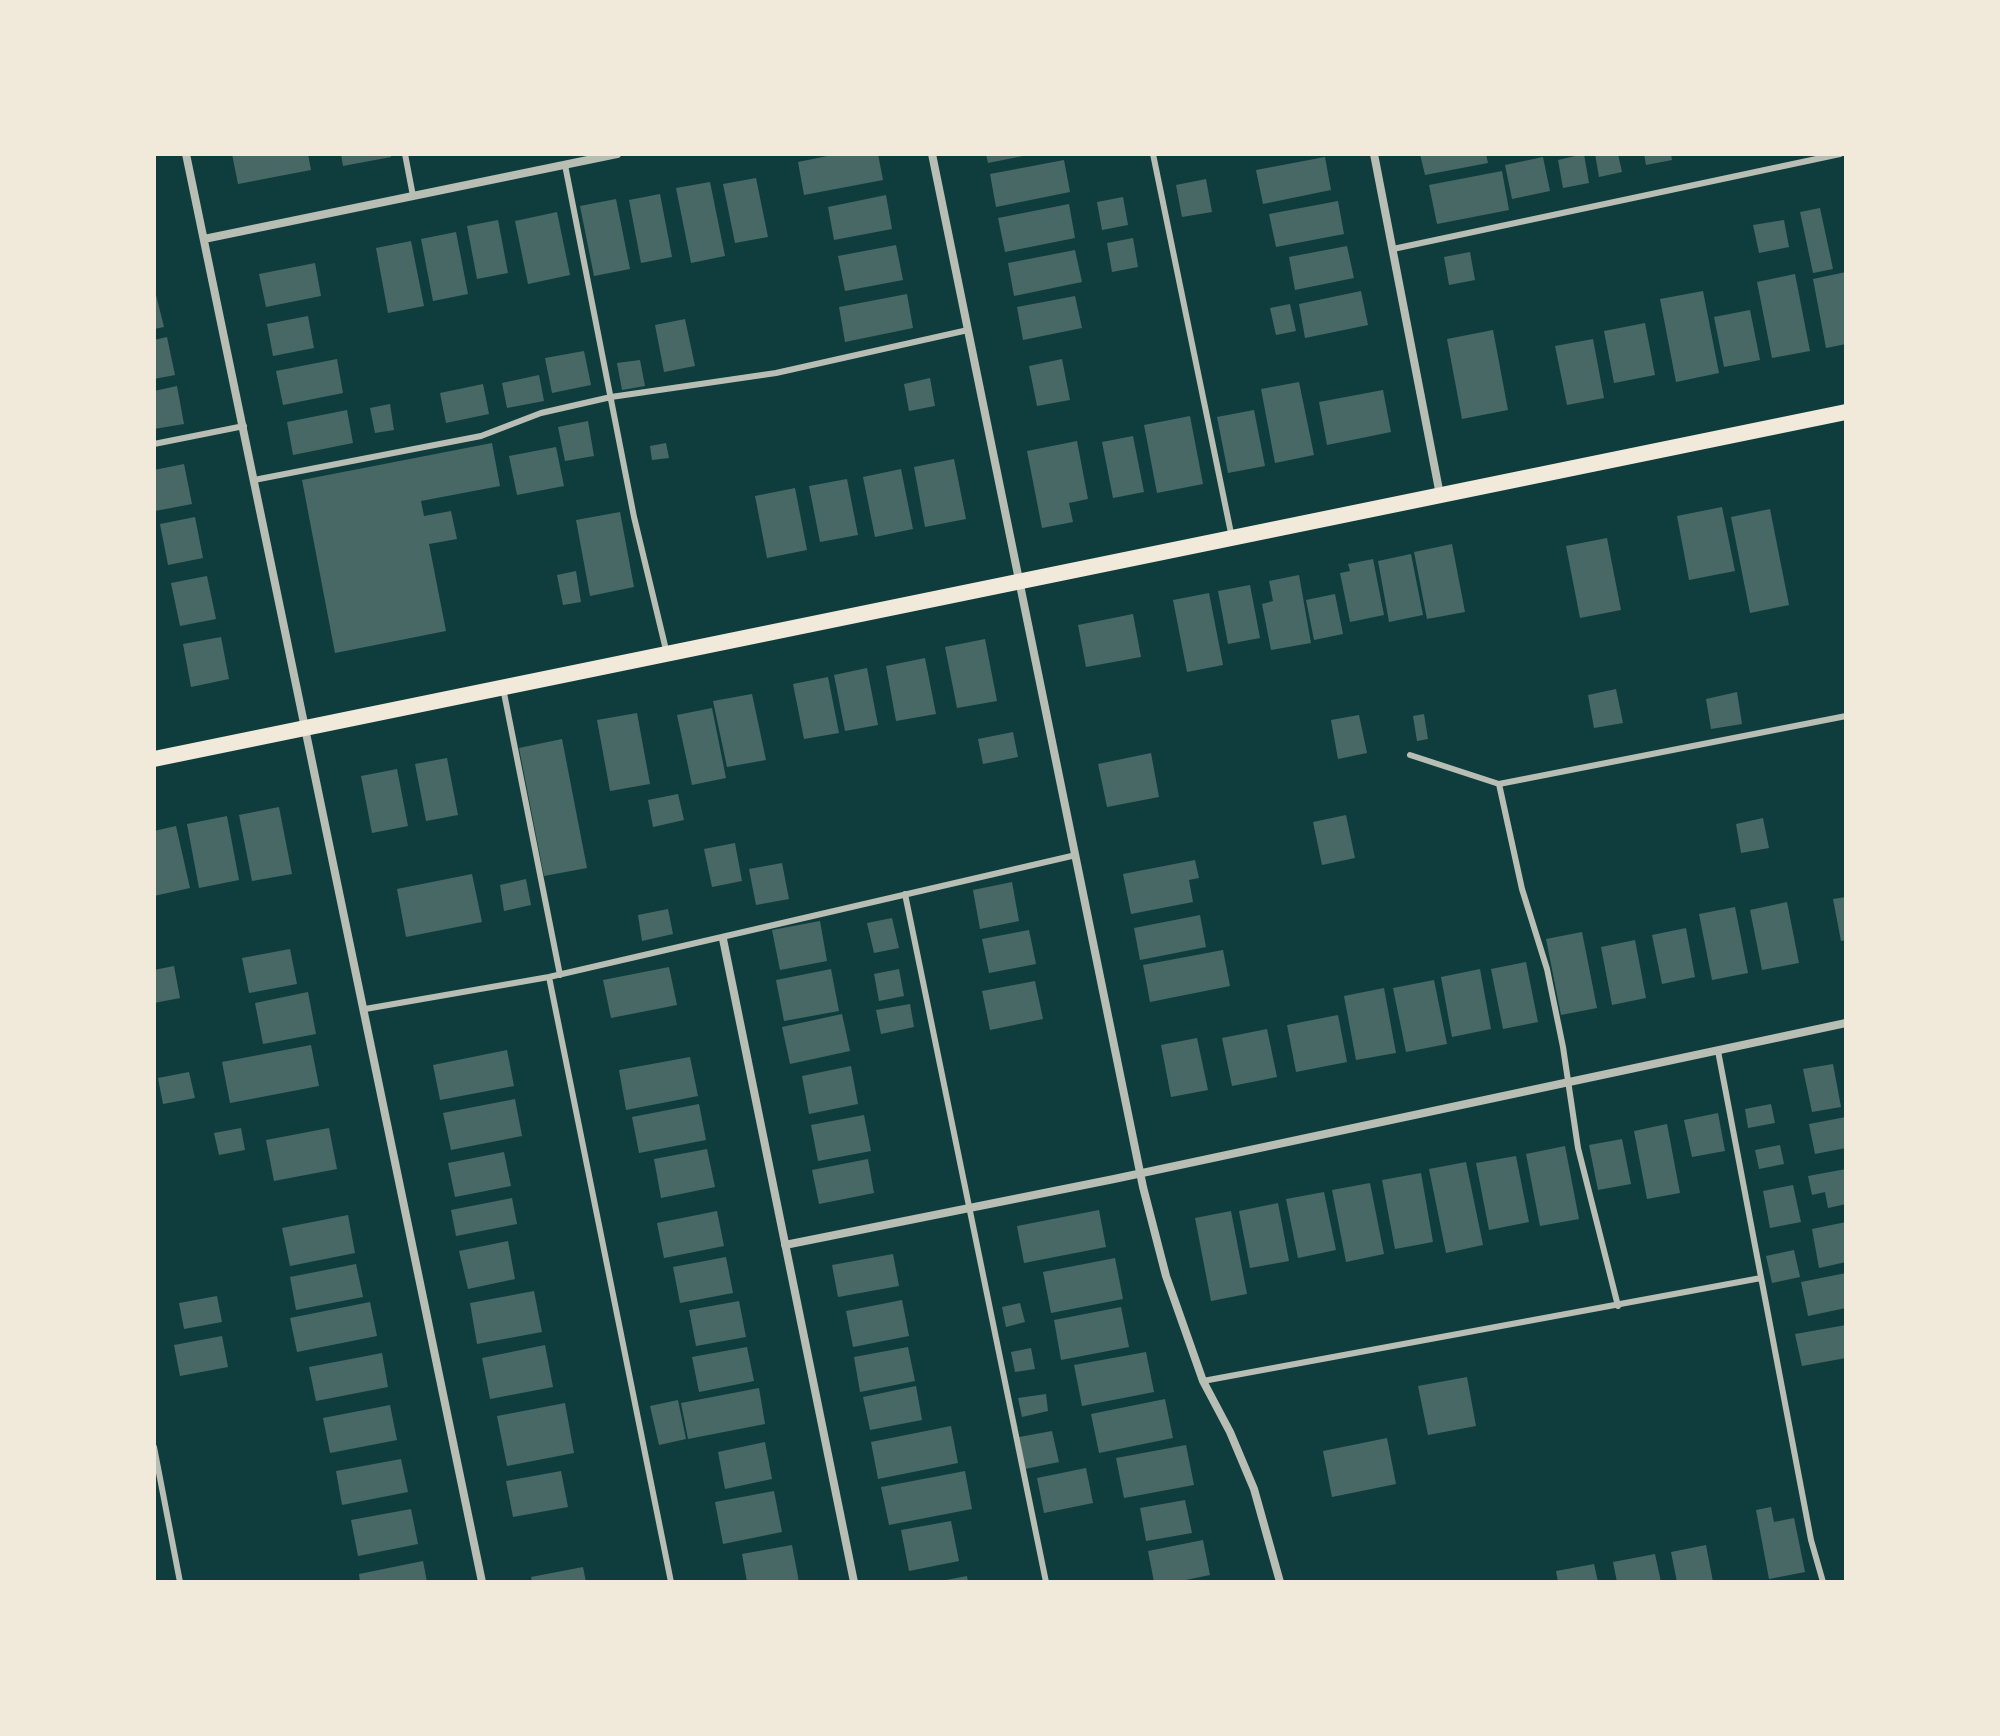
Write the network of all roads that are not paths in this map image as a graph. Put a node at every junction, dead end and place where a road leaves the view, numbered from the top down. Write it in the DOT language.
graph roads {
  1 [pos="186,154"];
  2 [pos="405,154"];
  3 [pos="617,154"];
  4 [pos="932,154"];
  5 [pos="1153,154"];
  6 [pos="1374,154"];
  7 [pos="1840,154"];
  8 [pos="565,165"];
  9 [pos="413,196"];
  10 [pos="204,239"];
  11 [pos="1393,249"];
  12 [pos="968,330"];
  13 [pos="611,397"];
  14 [pos="1846,412"];
  15 [pos="244,426"];
  16 [pos="154,444"];
  17 [pos="254,480"];
  18 [pos="1440,495"];
  19 [pos="1232,538"];
  20 [pos="1019,581"];
  21 [pos="667,654"];
  22 [pos="503,687"];
  23 [pos="1846,716"];
  24 [pos="307,727"];
  25 [pos="1410,755"];
  26 [pos="154,759"];
  27 [pos="1499,784"];
  28 [pos="1077,855"];
  29 [pos="905,894"];
  30 [pos="723,939"];
  31 [pos="560,975"];
  32 [pos="549,977"];
  33 [pos="365,1009"];
  34 [pos="1846,1023"];
  35 [pos="1718,1051"];
  36 [pos="1569,1083"];
  37 [pos="1140,1173"];
  38 [pos="968,1208"];
  39 [pos="785,1245"];
  40 [pos="1761,1278"];
  41 [pos="1618,1306"];
  42 [pos="1203,1381"];
  43 [pos="154,1447"];
  44 [pos="180,1582"];
  45 [pos="482,1582"];
  46 [pos="671,1582"];
  47 [pos="854,1582"];
  48 [pos="1046,1582"];
  49 [pos="1280,1582"];
  50 [pos="1823,1582"];
  1 -- 10 [label="street"];
  2 -- 9 [label="lane"];
  3 -- 8 [label="street"];
  4 -- 12 [label="street"];
  5 -- 19 [label="lane"];
  6 -- 11 [label="street"];
  7 -- 11 [label="lane"];
  8 -- 9 [label="street"];
  8 -- 13 [label="lane"];
  9 -- 10 [label="street"];
  10 -- 15 [label="street"];
  11 -- 18 [label="street"];
  12 -- 13 [label="lane"];
  12 -- 20 [label="street"];
  13 -- 17 [label="lane"];
  13 -- 21 [label="lane"];
  14 -- 18 [label="main road"];
  15 -- 16 [label="lane"];
  15 -- 17 [label="street"];
  17 -- 24 [label="street"];
  18 -- 19 [label="main road"];
  19 -- 20 [label="main road"];
  20 -- 21 [label="main road"];
  20 -- 28 [label="street"];
  21 -- 22 [label="main road"];
  22 -- 24 [label="main road"];
  22 -- 31 [label="lane"];
  23 -- 27 [label="lane"];
  24 -- 26 [label="main road"];
  24 -- 33 [label="street"];
  25 -- 27 [label="lane"];
  27 -- 36 [label="lane"];
  28 -- 29 [label="lane"];
  28 -- 37 [label="street"];
  29 -- 30 [label="lane"];
  29 -- 38 [label="lane"];
  30 -- 31 [label="lane"];
  30 -- 39 [label="street"];
  31 -- 32 [label="lane"];
  32 -- 33 [label="lane"];
  32 -- 46 [label="lane"];
  33 -- 45 [label="street"];
  34 -- 35 [label="street"];
  35 -- 36 [label="street"];
  35 -- 40 [label="lane"];
  36 -- 37 [label="street"];
  36 -- 41 [label="lane"];
  37 -- 38 [label="street"];
  37 -- 42 [label="street"];
  38 -- 39 [label="street"];
  38 -- 48 [label="lane"];
  39 -- 47 [label="street"];
  40 -- 41 [label="lane"];
  40 -- 50 [label="lane"];
  41 -- 42 [label="lane"];
  42 -- 49 [label="street"];
  43 -- 44 [label="lane"];
}
